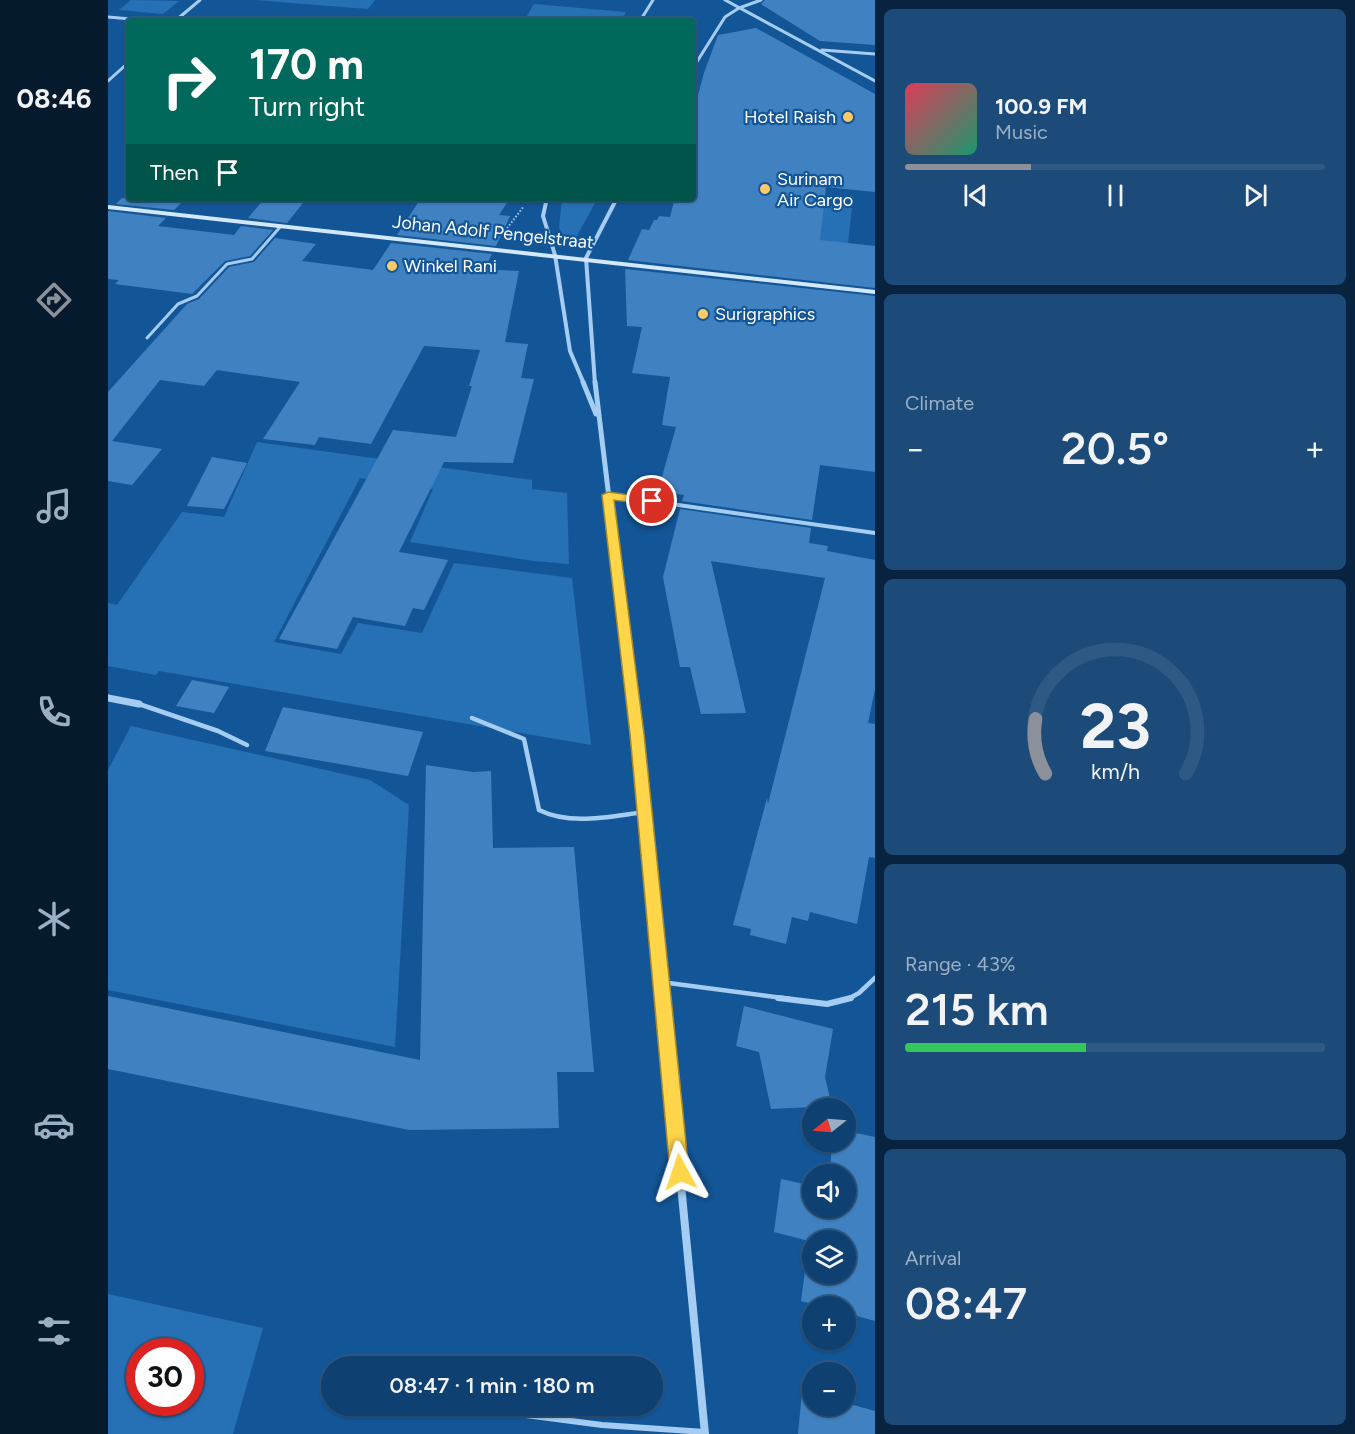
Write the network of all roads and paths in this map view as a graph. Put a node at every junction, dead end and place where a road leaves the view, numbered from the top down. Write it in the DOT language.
graph roads {
  1 [pos="200,0"];
  2 [pos="653,0"];
  3 [pos="725,0"];
  4 [pos="761,0"];
  5 [pos="739,8"];
  6 [pos="108,17"];
  7 [pos="179,18"];
  8 [pos="642,18"];
  9 [pos="126,19"];
  10 [pos="818,50"];
  11 [pos="875,54"];
  12 [pos="696,63"];
  13 [pos="126,65"];
  14 [pos="108,81"];
  15 [pos="875,81"];
  16 [pos="528,201"];
  17 [pos="546,201"];
  18 [pos="615,201"];
  19 [pos="108,207"];
  20 [pos="281,226"];
  21 [pos="491,248"];
  22 [pos="555,255"];
  23 [pos="586,258"];
  24 [pos="875,292"];
  25 [pos="147,338"];
  26 [pos="598,419"];
  27 [pos="608,495"];
  28 [pos="875,532"];
  29 [pos="108,698"];
  30 [pos="140,704"];
  31 [pos="472,718"];
  32 [pos="247,745"];
  33 [pos="645,812"];
  34 [pos="875,978"];
  35 [pos="661,982"];
  36 [pos="533,1416"];
  37 [pos="705,1433"];
  1 -- 7 [label="street"];
  2 -- 8 [label="street"];
  3 -- 5 [label="street"];
  4 -- 5 [label="street"];
  5 -- 10 [label="street"];
  5 -- 12 [label="street"];
  6 -- 9 [label="street"];
  10 -- 11 [label="street"];
  10 -- 15 [label="street"];
  13 -- 14 [label="street"];
  16 -- 21 [label="path"];
  17 -- 22 [label="street"];
  18 -- 23 [label="street"];
  19 -- 20 [label="main road, Johan Adolf Pengelstraat"];
  20 -- 21 [label="main road, Johan Adolf Pengelstraat"];
  20 -- 25 [label="lane"];
  21 -- 22 [label="main road, Johan Adolf Pengelstraat"];
  22 -- 23 [label="main road, Johan Adolf Pengelstraat"];
  22 -- 26 [label="street"];
  23 -- 24 [label="main road, Johan Adolf Pengelstraat"];
  23 -- 26 [label="street"];
  26 -- 27 [label="street"];
  27 -- 28 [label="lane"];
  27 -- 33 [label="street"];
  29 -- 30 [label="street"];
  30 -- 32 [label="lane"];
  31 -- 33 [label="lane"];
  33 -- 35 [label="street"];
  34 -- 35 [label="lane"];
  35 -- 37 [label="street"];
  36 -- 37 [label="lane"];
}
